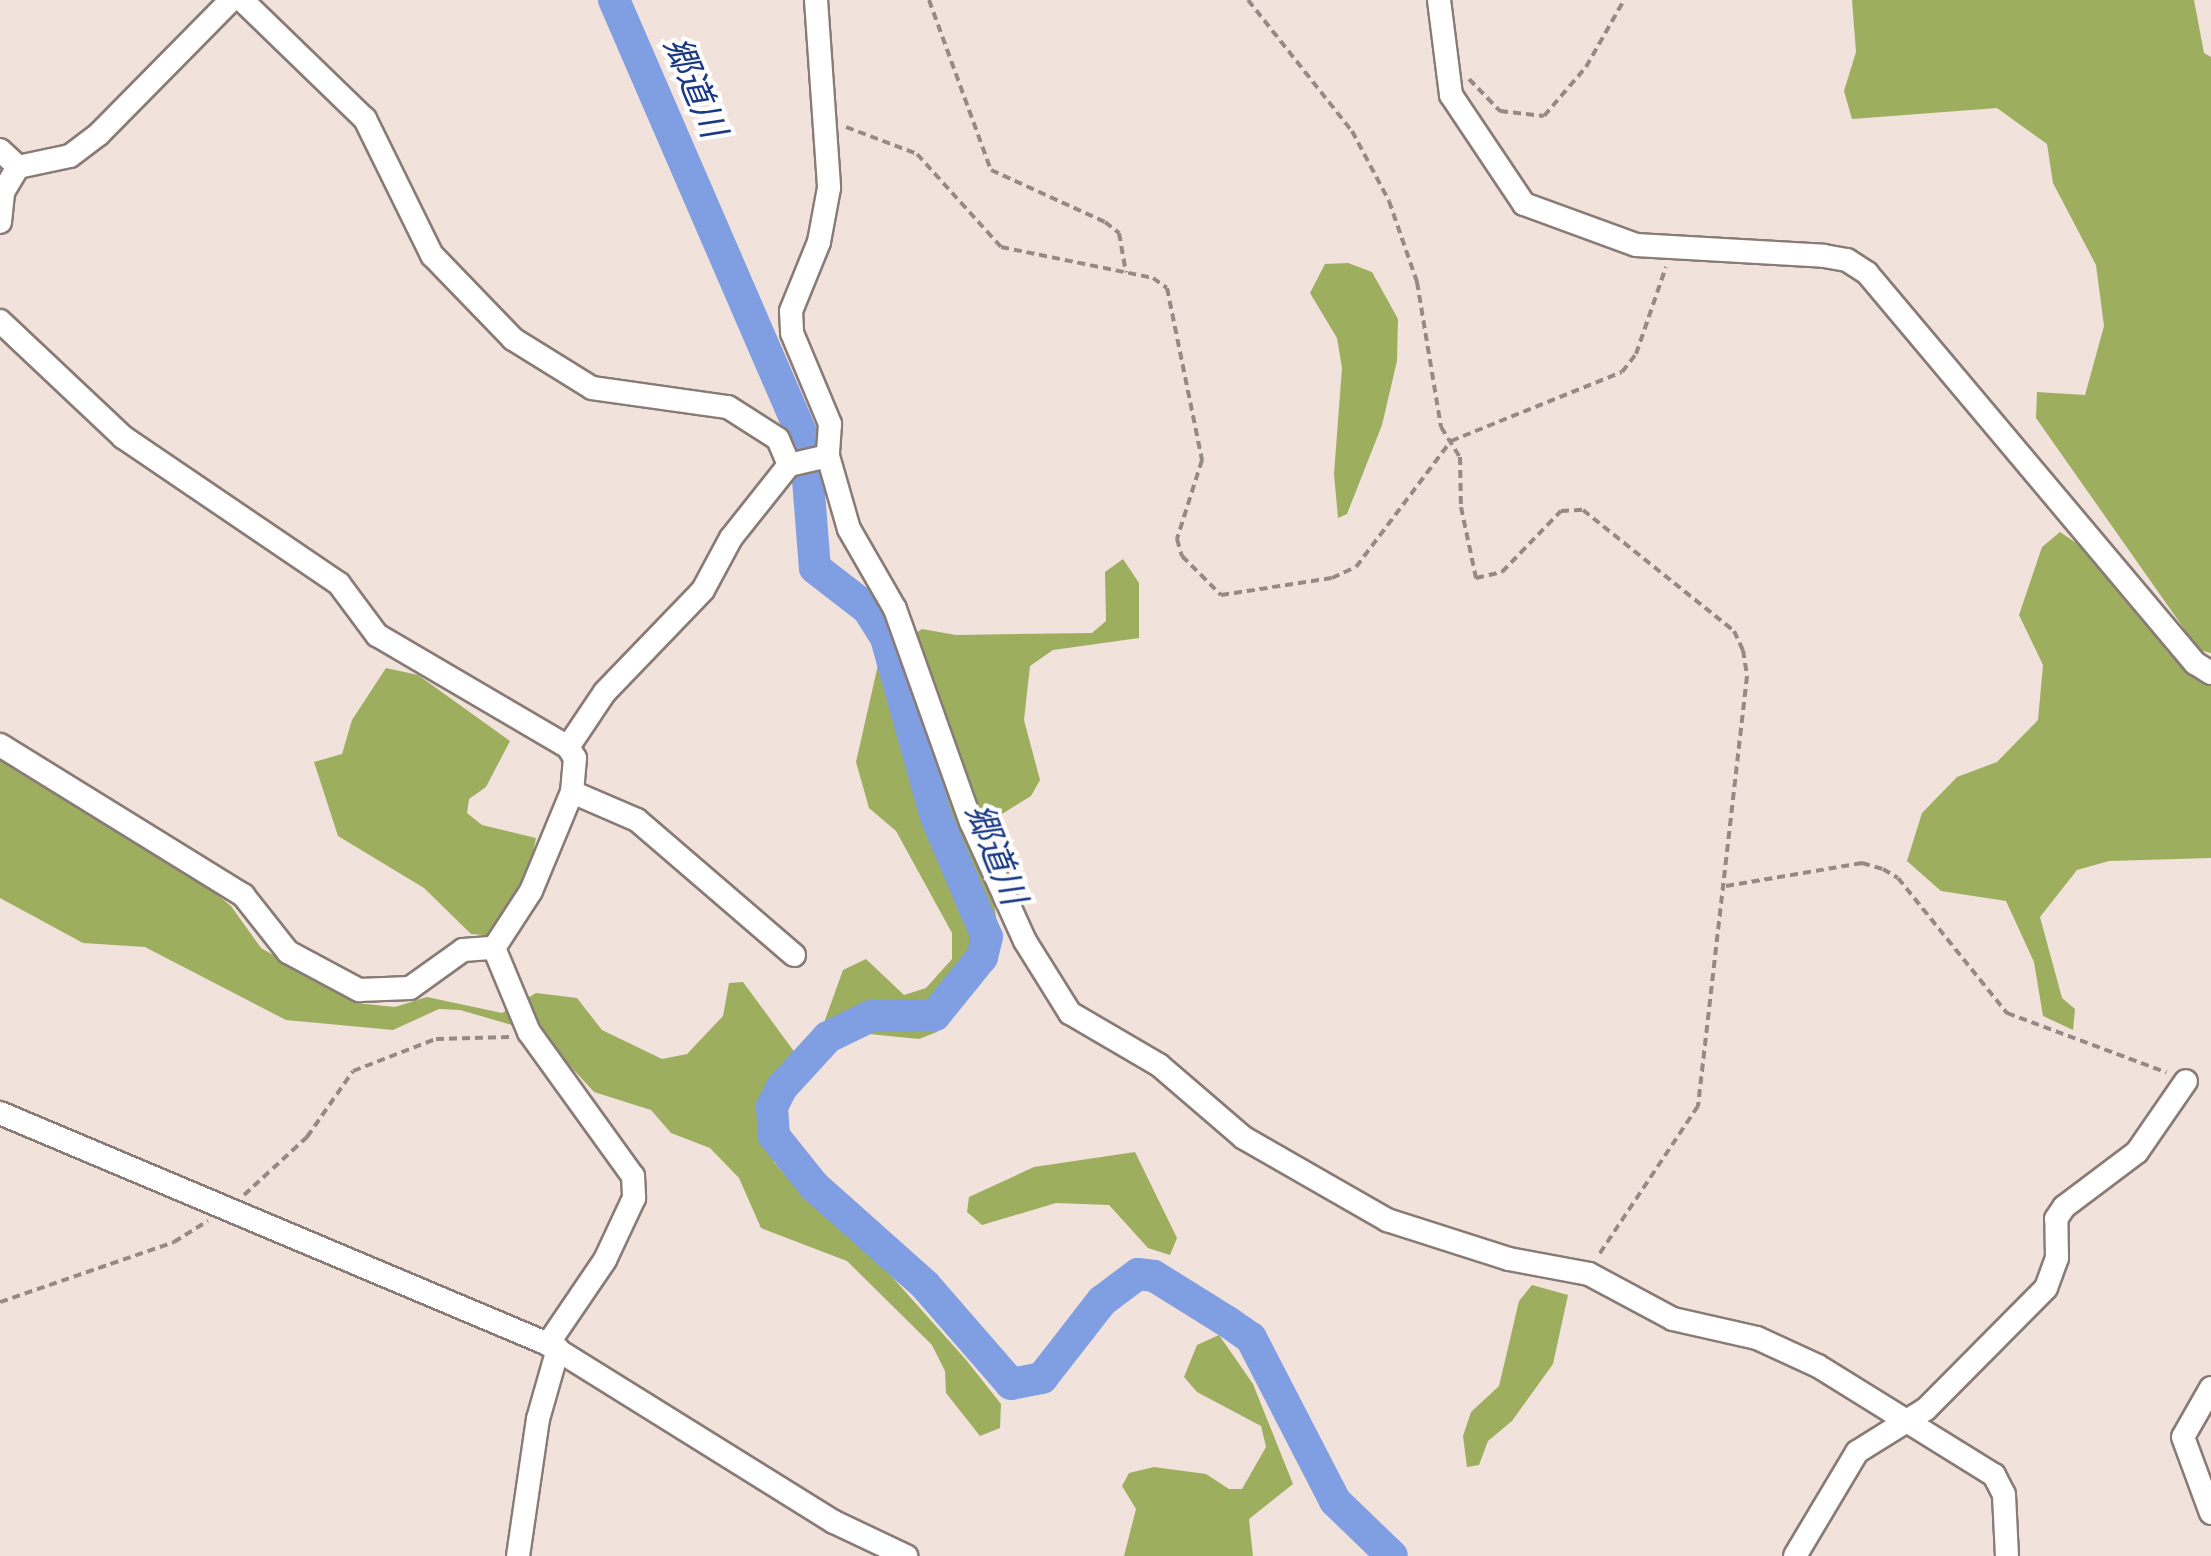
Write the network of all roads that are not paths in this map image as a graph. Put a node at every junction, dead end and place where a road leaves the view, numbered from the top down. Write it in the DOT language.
graph roads {
  1 [pos="232,0"];
  2 [pos="242,0"];
  3 [pos="816,0"];
  4 [pos="1439,0"];
  5 [pos="0,150"];
  6 [pos="18,167"];
  7 [pos="0,222"];
  8 [pos="3,334"];
  9 [pos="808,461"];
  10 [pos="2211,674"];
  11 [pos="0,746"];
  12 [pos="568,747"];
  13 [pos="572,792"];
  14 [pos="494,948"];
  15 [pos="794,955"];
  16 [pos="2186,1080"];
  17 [pos="0,1113"];
  18 [pos="553,1347"];
  19 [pos="2211,1388"];
  20 [pos="1903,1423"];
  21 [pos="2211,1513"];
  22 [pos="518,1556"];
  23 [pos="906,1556"];
  24 [pos="1795,1556"];
  25 [pos="2008,1556"];
  1 -- 6 [label="street"];
  2 -- 9 [label="street"];
  3 -- 9 [label="street"];
  4 -- 10 [label="street"];
  5 -- 6 [label="street"];
  6 -- 7 [label="street"];
  8 -- 12 [label="street"];
  9 -- 12 [label="street"];
  9 -- 20 [label="street"];
  11 -- 14 [label="street"];
  12 -- 13 [label="street"];
  13 -- 14 [label="street"];
  13 -- 15 [label="street"];
  14 -- 18 [label="street"];
  16 -- 20 [label="street"];
  17 -- 18 [label="street"];
  18 -- 22 [label="street"];
  18 -- 23 [label="street"];
  19 -- 21 [label="street"];
  20 -- 24 [label="street"];
  20 -- 25 [label="street"];
}
